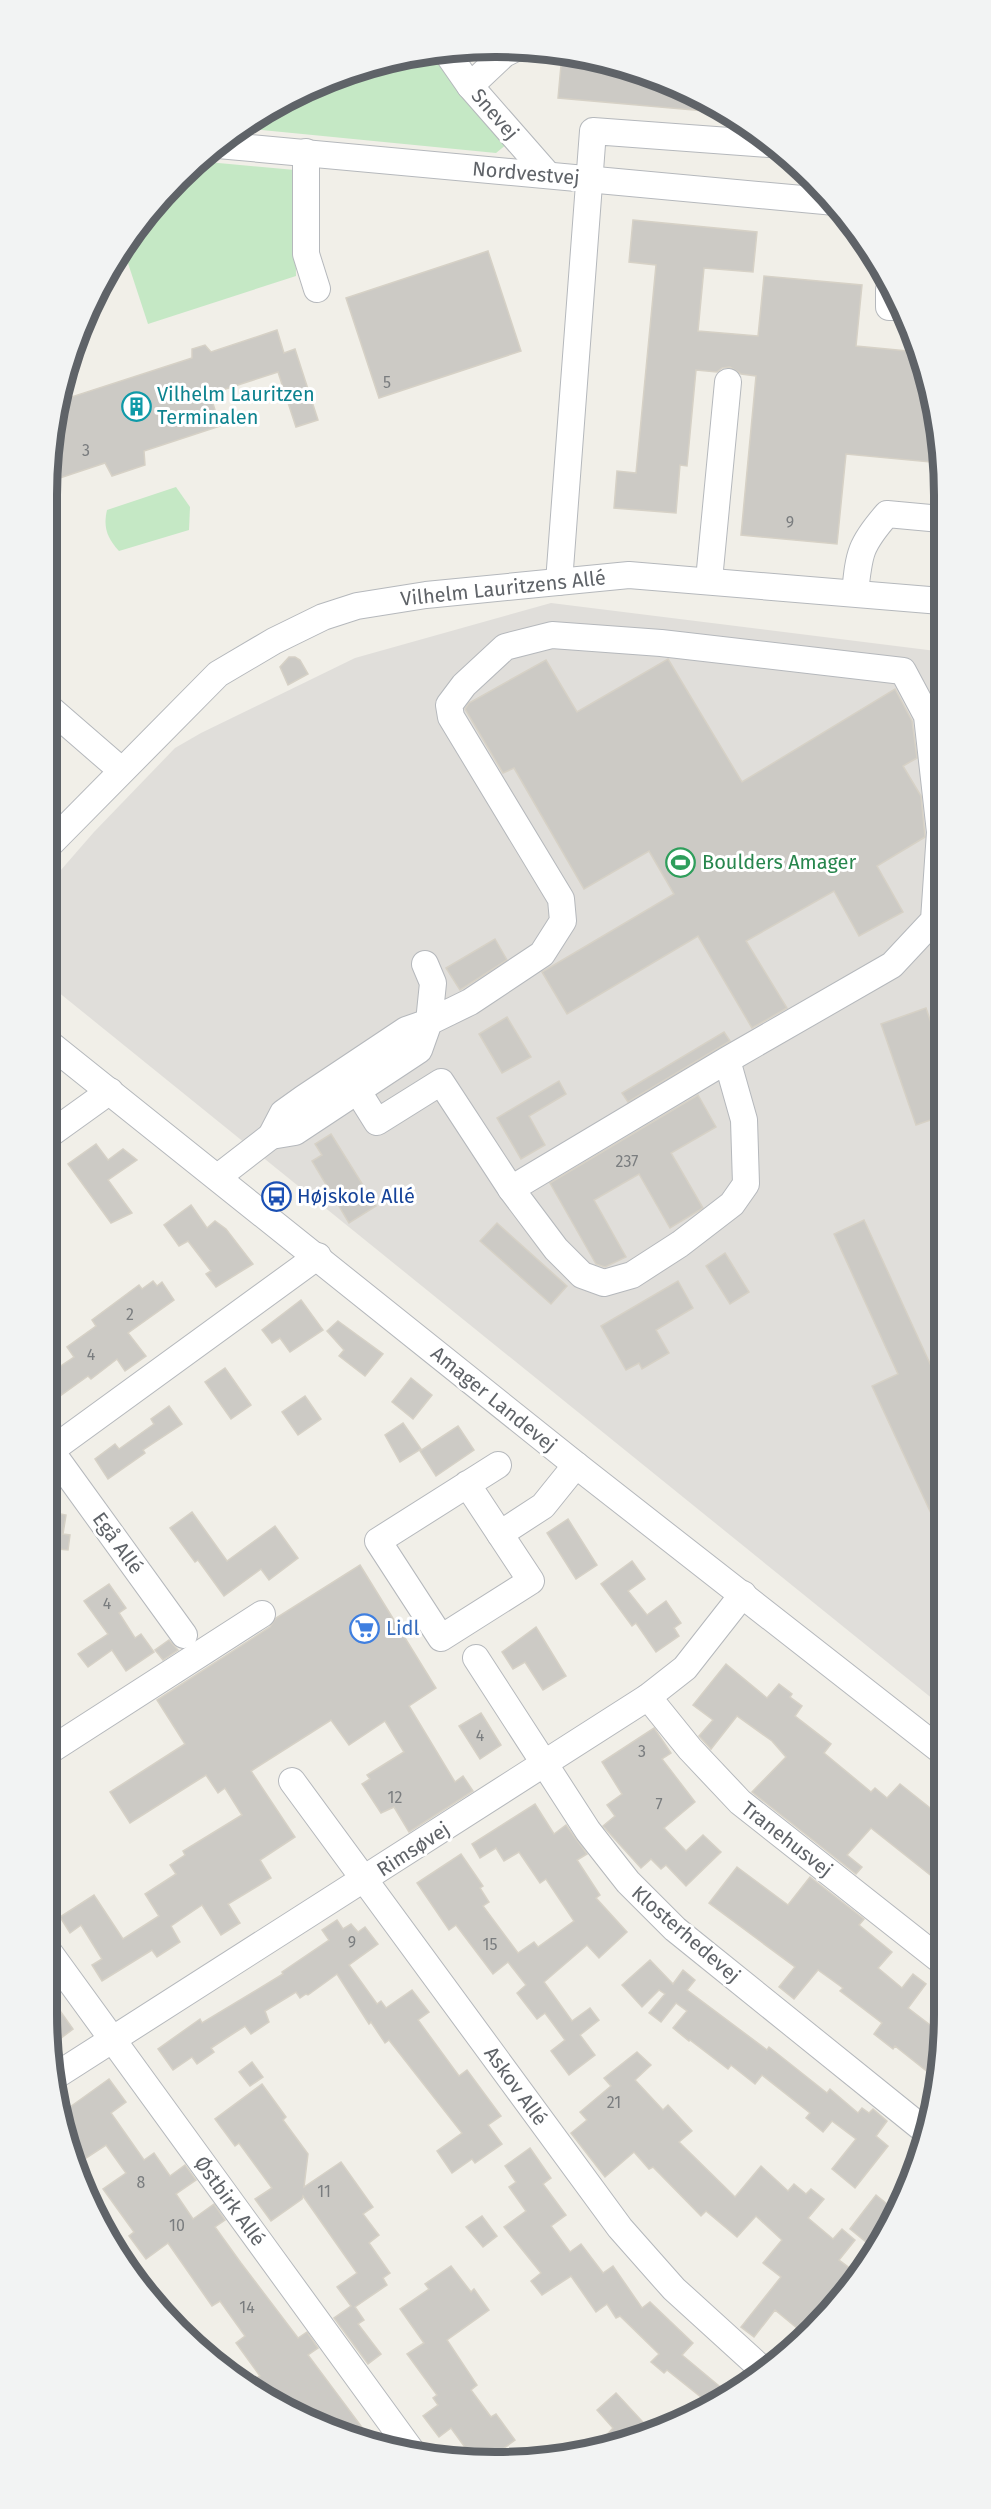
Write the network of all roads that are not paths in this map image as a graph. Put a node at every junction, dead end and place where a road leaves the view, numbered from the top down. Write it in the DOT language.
graph roads {
  1 [pos="501,57"];
  2 [pos="452,60"];
  3 [pos="470,86"];
  4 [pos="755,143"];
  5 [pos="232,146"];
  6 [pos="306,152"];
  7 [pos="548,175"];
  8 [pos="590,179"];
  9 [pos="820,201"];
  10 [pos="317,289"];
  11 [pos="728,382"];
  12 [pos="934,518"];
  13 [pos="709,580"];
  14 [pos="559,582"];
  15 [pos="855,593"];
  16 [pos="934,600"];
  17 [pos="57,715"];
  18 [pos="121,770"];
  19 [pos="934,778"];
  20 [pos="57,837"];
  21 [pos="934,920"];
  22 [pos="425,964"];
  23 [pos="429,1022"];
  24 [pos="57,1050"];
  25 [pos="727,1060"];
  26 [pos="357,1090"];
  27 [pos="110,1091"];
  28 [pos="57,1129"];
  29 [pos="271,1137"];
  30 [pos="218,1177"];
  31 [pos="511,1189"];
  32 [pos="318,1256"];
  33 [pos="57,1446"];
  34 [pos="57,1463"];
  35 [pos="498,1465"];
  36 [pos="576,1465"];
  37 [pos="467,1485"];
  38 [pos="500,1534"];
  39 [pos="743,1594"];
  40 [pos="262,1614"];
  41 [pos="184,1635"];
  42 [pos="476,1658"];
  43 [pos="648,1697"];
  44 [pos="934,1745"];
  45 [pos="57,1746"];
  46 [pos="544,1765"];
  47 [pos="292,1781"];
  48 [pos="366,1879"];
  49 [pos="934,1956"];
  50 [pos="57,1963"];
  51 [pos="113,2040"];
  52 [pos="61,2072"];
  53 [pos="919,2126"];
  54 [pos="757,2365"];
  55 [pos="406,2443"];
  1 -- 3 [label="street"];
  2 -- 3 [label="street, Snevej"];
  3 -- 7 [label="street, Snevej"];
  4 -- 8 [label="street"];
  5 -- 6 [label="street, Nordvestvej"];
  6 -- 7 [label="street, Nordvestvej"];
  6 -- 10 [label="street"];
  7 -- 8 [label="street, Nordvestvej"];
  8 -- 9 [label="street, Nordvestvej"];
  8 -- 14 [label="street"];
  11 -- 13 [label="street"];
  12 -- 15 [label="street"];
  13 -- 14 [label="street, Vilhelm Lauritzens Allé"];
  13 -- 15 [label="street, Vilhelm Lauritzens Allé"];
  14 -- 18 [label="street, Vilhelm Lauritzens Allé"];
  15 -- 16 [label="street, Vilhelm Lauritzens Allé"];
  17 -- 18 [label="street"];
  18 -- 20 [label="street, Vilhelm Lauritzens Allé"];
  19 -- 23 [label="street"];
  21 -- 25 [label="street"];
  22 -- 23 [label="street"];
  23 -- 26 [label="street"];
  23 -- 29 [label="street"];
  24 -- 27 [label="street, Amager Landevej"];
  25 -- 31 [label="street"];
  25 -- 31 [label="street"];
  26 -- 29 [label="street"];
  26 -- 31 [label="street"];
  27 -- 28 [label="street"];
  27 -- 30 [label="street, Amager Landevej"];
  29 -- 30 [label="street"];
  30 -- 32 [label="street, Amager Landevej"];
  32 -- 33 [label="street"];
  32 -- 36 [label="street, Amager Landevej"];
  34 -- 41 [label="street, Egå Allé"];
  35 -- 37 [label="street"];
  36 -- 38 [label="street"];
  36 -- 39 [label="street, Amager Landevej"];
  37 -- 38 [label="street"];
  37 -- 38 [label="street"];
  39 -- 43 [label="street, Rimsøvej"];
  39 -- 44 [label="street, Amager Landevej"];
  40 -- 45 [label="street"];
  42 -- 46 [label="street, Klosterhedevej"];
  43 -- 46 [label="street, Rimsøvej"];
  43 -- 49 [label="street, Tranehusvej"];
  46 -- 48 [label="street, Rimsøvej"];
  46 -- 53 [label="street, Klosterhedevej"];
  47 -- 48 [label="street, Askov Allé"];
  48 -- 51 [label="street, Rimsøvej"];
  48 -- 54 [label="street, Askov Allé"];
  50 -- 51 [label="street, Østbirk Allé"];
  51 -- 52 [label="street, Rimsøvej"];
  51 -- 55 [label="street, Østbirk Allé"];
}
